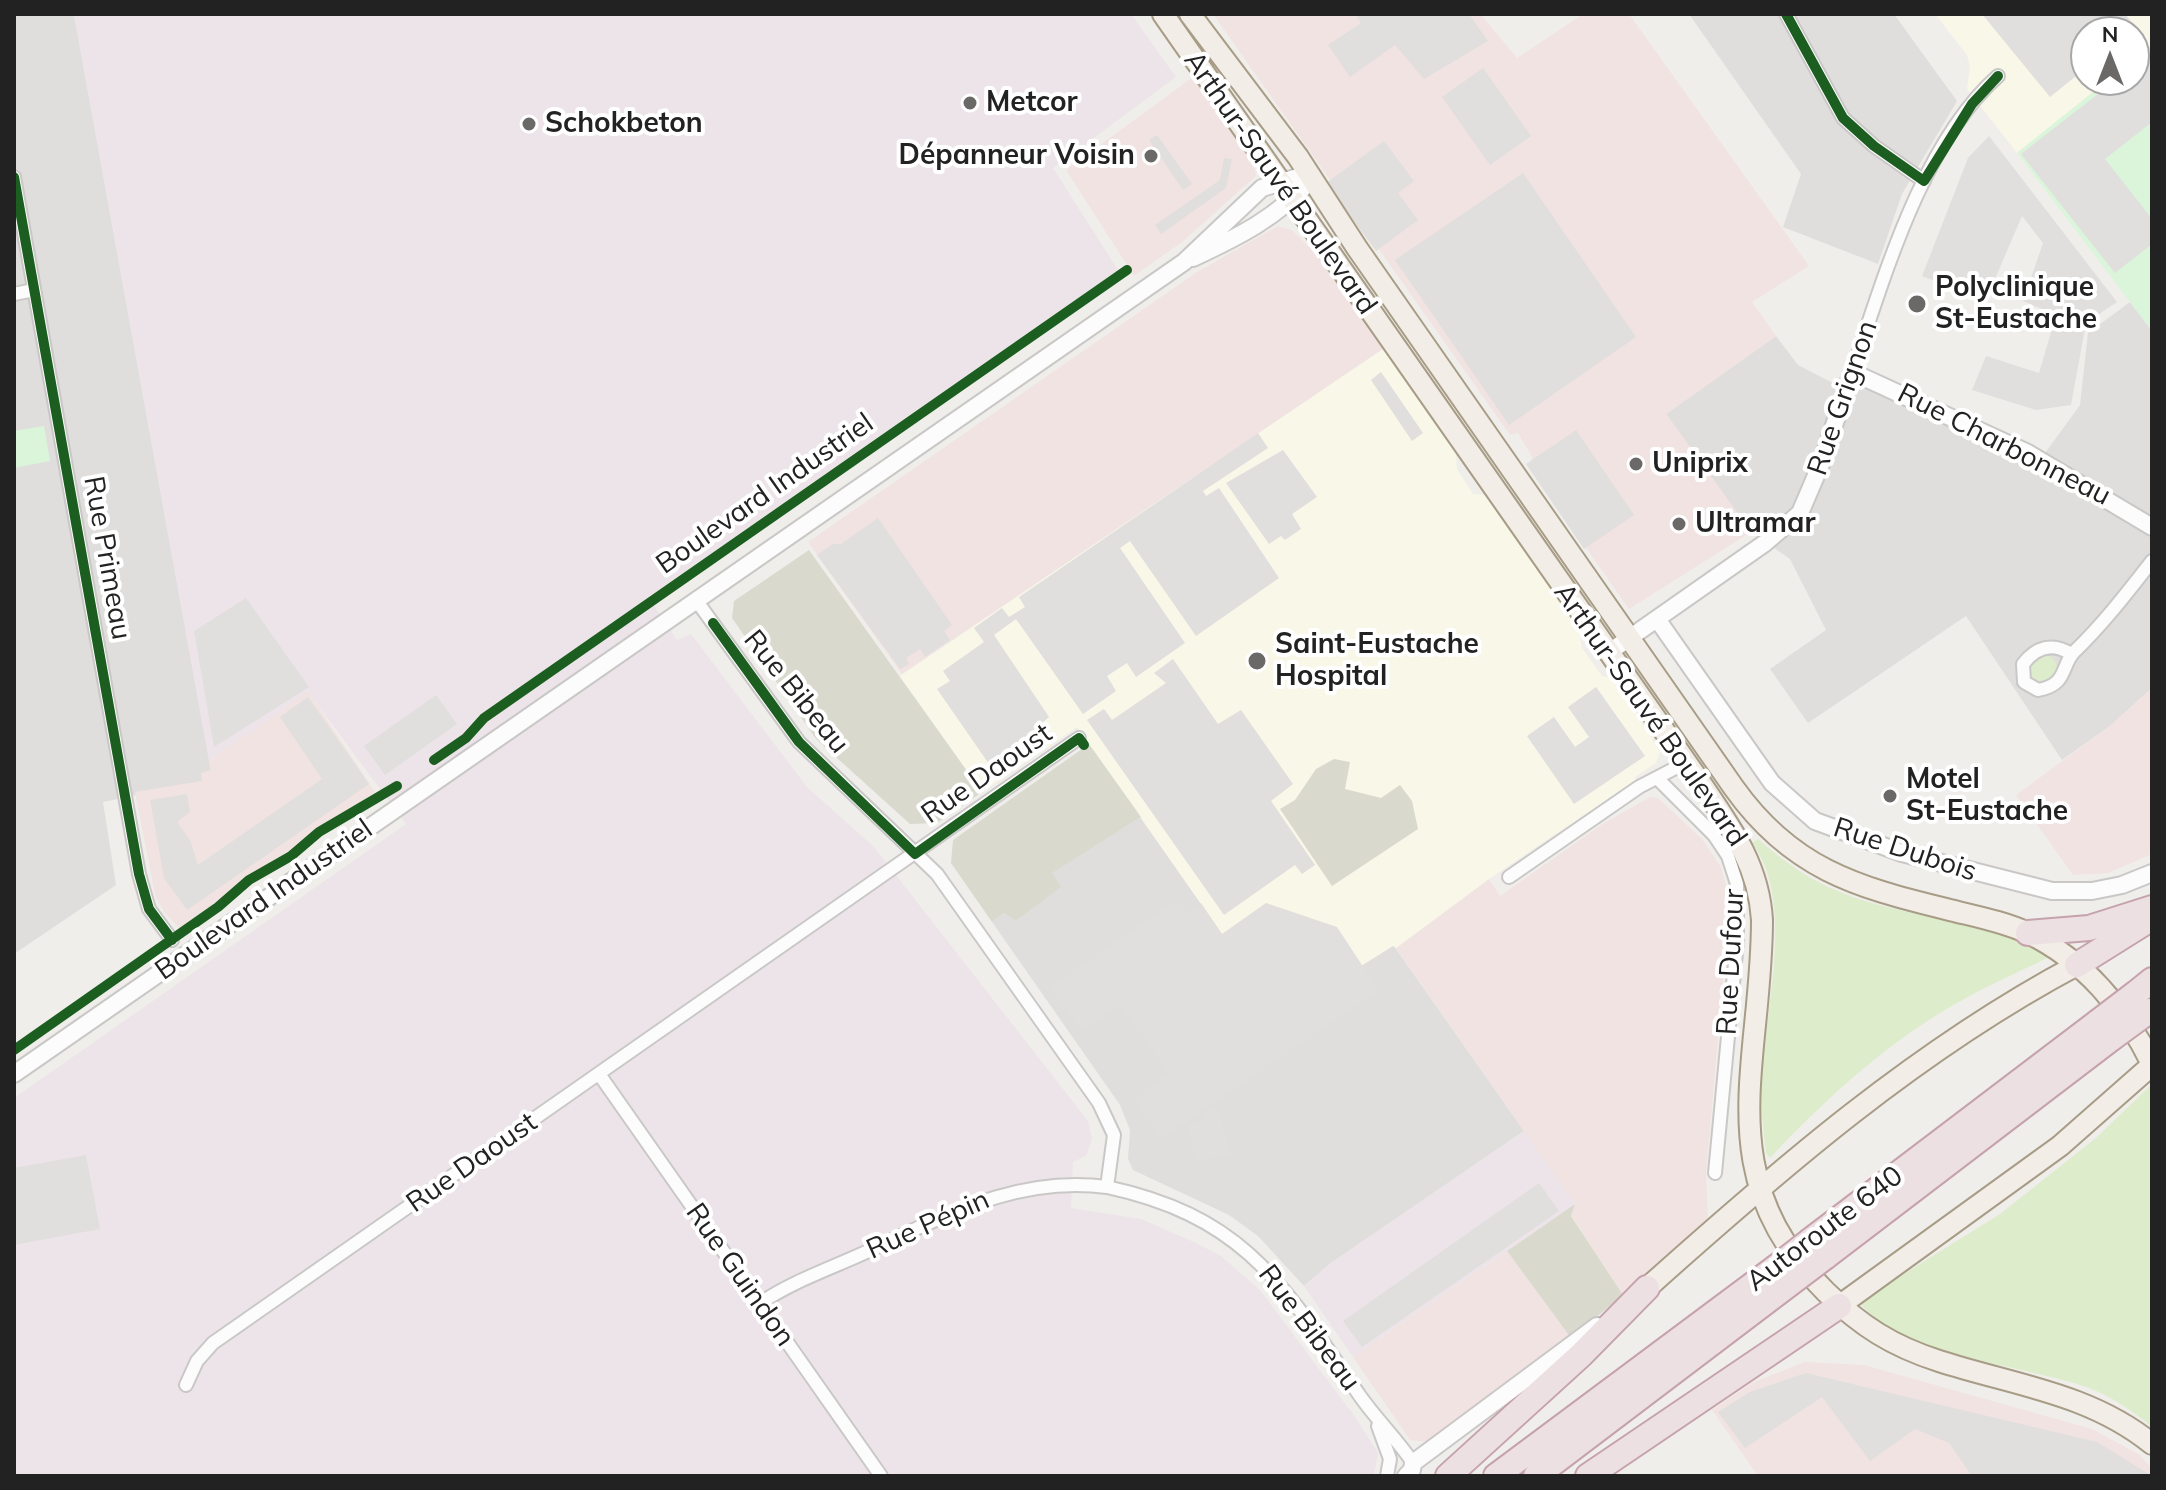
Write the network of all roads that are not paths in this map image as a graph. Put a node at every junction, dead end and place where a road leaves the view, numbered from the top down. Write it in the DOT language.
graph roads {
  1 [pos="1163,14"];
  2 [pos="1190,14"];
  3 [pos="1786,14"];
  4 [pos="1998,76"];
  5 [pos="1310,176"];
  6 [pos="14,177"];
  7 [pos="1278,181"];
  8 [pos="1924,181"];
  9 [pos="1292,200"];
  10 [pos="1184,262"];
  11 [pos="34,290"];
  12 [pos="14,294"];
  13 [pos="1852,372"];
  14 [pos="2152,527"];
  15 [pos="2152,561"];
  16 [pos="696,600"];
  17 [pos="1657,619"];
  18 [pos="1630,638"];
  19 [pos="1608,653"];
  20 [pos="2071,654"];
  21 [pos="1079,738"];
  22 [pos="1685,763"];
  23 [pos="1658,779"];
  24 [pos="915,854"];
  25 [pos="2152,873"];
  26 [pos="1509,877"];
  27 [pos="2152,908"];
  28 [pos="2152,918"];
  29 [pos="2028,933"];
  30 [pos="172,940"];
  31 [pos="2077,965"];
  32 [pos="2147,998"];
  33 [pos="2152,1064"];
  34 [pos="14,1074"];
  35 [pos="599,1074"];
  36 [pos="1715,1173"];
  37 [pos="1107,1187"];
  38 [pos="1759,1189"];
  39 [pos="1781,1276"];
  40 [pos="1647,1288"];
  41 [pos="759,1304"];
  42 [pos="1839,1306"];
  43 [pos="186,1385"];
  44 [pos="1374,1416"];
  45 [pos="2152,1444"];
  46 [pos="1409,1469"];
  47 [pos="881,1476"];
  48 [pos="1387,1476"];
  49 [pos="1448,1476"];
  50 [pos="1496,1476"];
  51 [pos="1536,1476"];
  52 [pos="1588,1476"];
  1 -- 7 [label="main road, Arthur-Sauvé Boulevard"];
  2 -- 5 [label="main road, Arthur-Sauvé Boulevard"];
  3 -- 8 [label="street"];
  4 -- 8 [label="street, Rue Grignon"];
  5 -- 7 [label="street, Boulevard Industriel"];
  5 -- 9 [label="street, Boulevard Industriel"];
  5 -- 18 [label="main road, Arthur-Sauvé Boulevard"];
  6 -- 11 [label="street, Rue Primeau"];
  7 -- 9 [label="main road, Arthur-Sauvé Boulevard"];
  7 -- 10 [label="street, Boulevard Industriel"];
  8 -- 13 [label="street, Rue Grignon"];
  9 -- 10 [label="street, Boulevard Industriel"];
  9 -- 19 [label="main road, Arthur-Sauvé Boulevard"];
  10 -- 16 [label="street, Boulevard Industriel"];
  11 -- 12 [label="street"];
  11 -- 30 [label="street, Rue Primeau"];
  13 -- 14 [label="street, Rue Charbonneau"];
  13 -- 17 [label="street, Rue Grignon"];
  15 -- 20 [label="street"];
  16 -- 24 [label="street, Rue Bibeau"];
  16 -- 34 [label="street, Boulevard Industriel"];
  17 -- 18 [label="street, Rue Grignon"];
  17 -- 25 [label="street, Rue Dubois"];
  18 -- 19 [label="street, Rue Grignon"];
  18 -- 29 [label="main road, Arthur-Sauvé Boulevard"];
  19 -- 22 [label="main road, Arthur-Sauvé Boulevard"];
  21 -- 24 [label="street, Rue Daoust"];
  22 -- 23 [label="street"];
  22 -- 38 [label="main road, Arthur-Sauvé Boulevard"];
  23 -- 26 [label="street"];
  23 -- 36 [label="street, Rue Dufour"];
  24 -- 35 [label="street, Rue Daoust"];
  24 -- 37 [label="street, Rue Bibeau"];
  27 -- 29 [label="highway"];
  28 -- 31 [label="highway"];
  29 -- 31 [label="main road, Arthur-Sauvé Boulevard"];
  31 -- 33 [label="main road, Arthur-Sauvé Boulevard"];
  31 -- 38 [label="main road"];
  32 -- 39 [label="highway, Autoroute 640, bridge"];
  33 -- 42 [label="main road"];
  35 -- 41 [label="street, Rue Guindon"];
  35 -- 43 [label="street, Rue Daoust"];
  37 -- 41 [label="street, Rue Pépin"];
  37 -- 44 [label="street, Rue Bibeau"];
  38 -- 40 [label="main road"];
  38 -- 42 [label="main road, Arthur-Sauvé Boulevard"];
  39 -- 50 [label="highway, Autoroute 640"];
  39 -- 51 [label="highway, Autoroute 640"];
  40 -- 46 [label="street"];
  40 -- 49 [label="highway"];
  41 -- 47 [label="street, Rue Guindon"];
  42 -- 45 [label="main road, Arthur-Sauvé Boulevard"];
  42 -- 52 [label="highway"];
  44 -- 46 [label="street, Rue Bibeau"];
  44 -- 48 [label="street, Rue Bibeau"];
}
